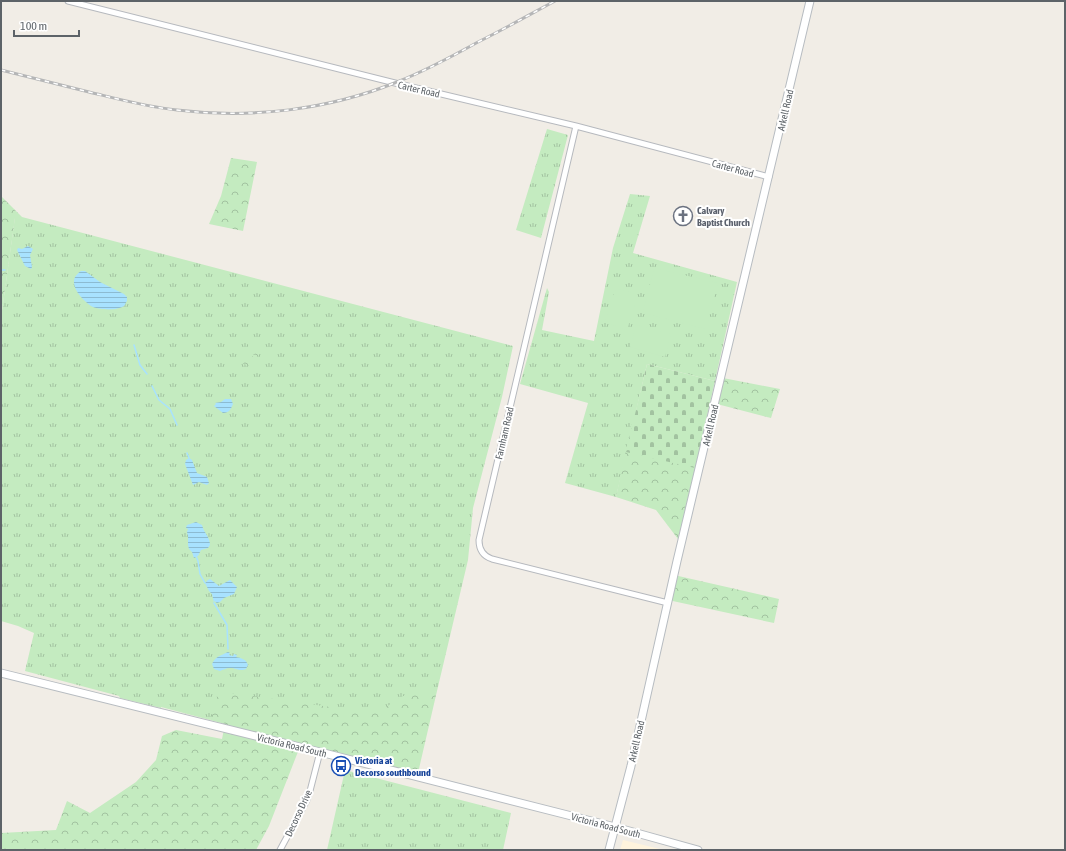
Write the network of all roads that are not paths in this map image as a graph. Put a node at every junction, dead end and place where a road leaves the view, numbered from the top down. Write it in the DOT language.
graph roads {
  1 [pos="68,1"];
  2 [pos="810,1"];
  3 [pos="576,126"];
  4 [pos="769,178"];
  5 [pos="668,603"];
  6 [pos="1,673"];
  7 [pos="320,752"];
  8 [pos="615,827"];
  9 [pos="280,850"];
  10 [pos="610,850"];
  11 [pos="698,850"];
  1 -- 3 [label="street, Carter Road"];
  2 -- 4 [label="main road, Arkell Road"];
  3 -- 4 [label="street, Carter Road"];
  3 -- 5 [label="street, Farnham Road"];
  4 -- 5 [label="main road, Arkell Road"];
  5 -- 8 [label="main road, Arkell Road"];
  6 -- 7 [label="main road, Victoria Road South"];
  7 -- 8 [label="main road, Victoria Road South"];
  7 -- 9 [label="street, Decorso Drive"];
  8 -- 10 [label="main road, Arkell Road"];
  8 -- 11 [label="main road, Victoria Road South"];
}
